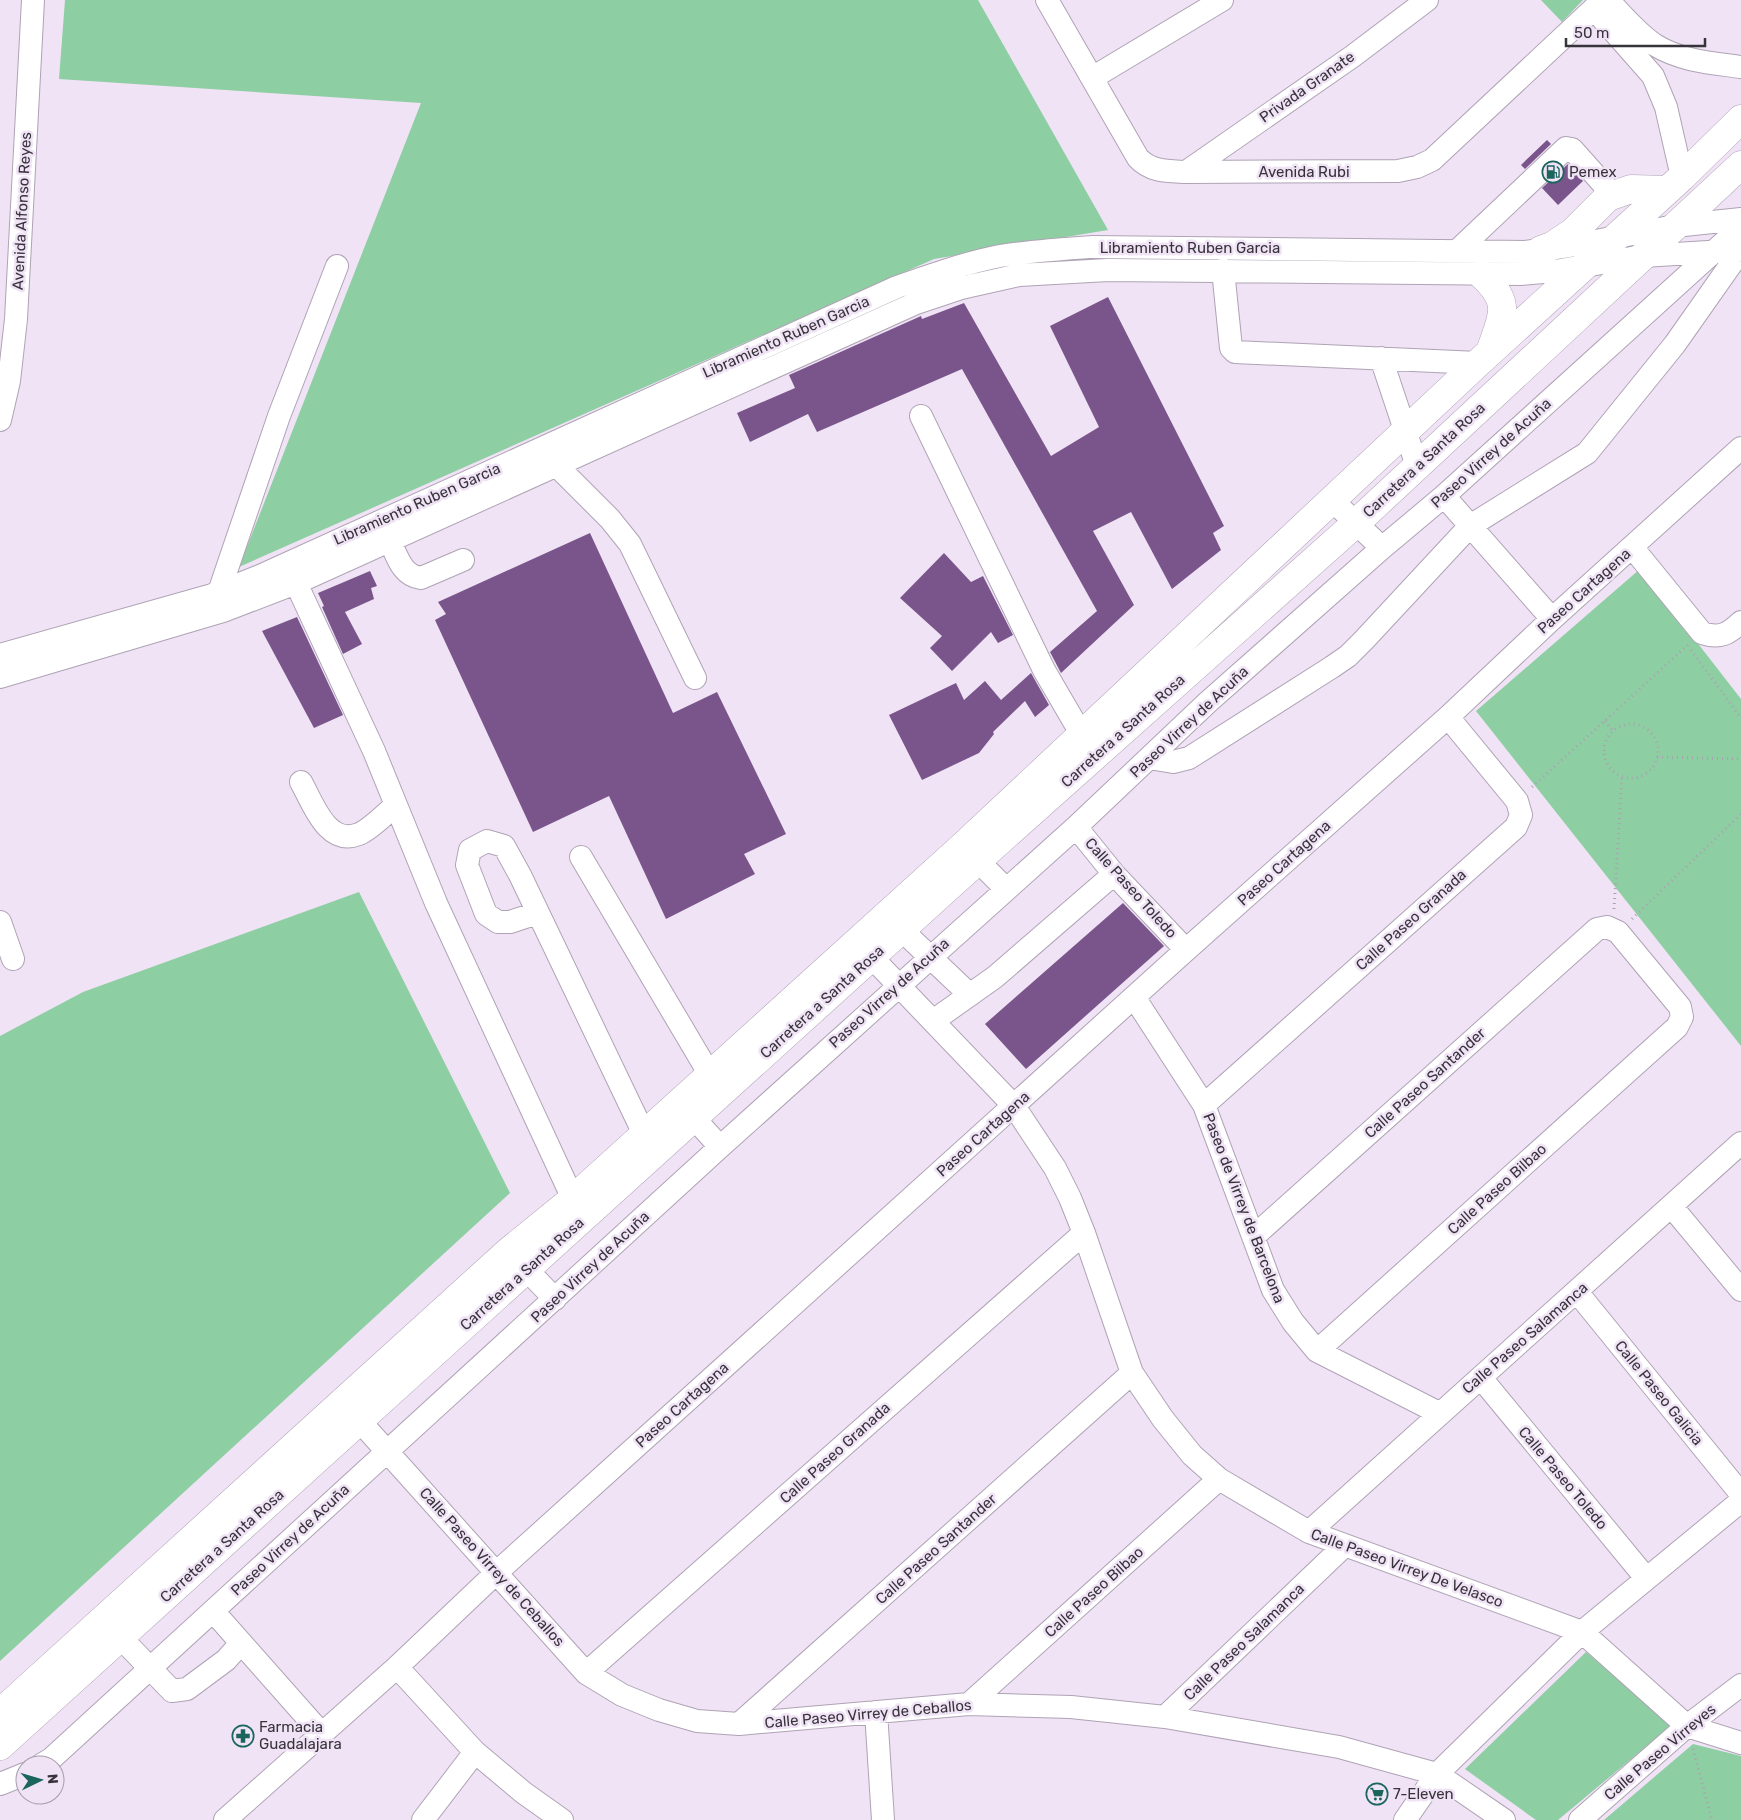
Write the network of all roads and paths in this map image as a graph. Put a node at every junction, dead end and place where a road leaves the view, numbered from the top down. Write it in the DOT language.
graph roads {
  1 [pos="33,0"];
  2 [pos="1047,0"];
  3 [pos="1222,0"];
  4 [pos="1427,0"];
  5 [pos="1602,3"];
  6 [pos="1741,68"];
  7 [pos="1092,78"];
  8 [pos="1741,118"];
  9 [pos="1741,165"];
  10 [pos="1186,172"];
  11 [pos="1674,184"];
  12 [pos="1613,195"];
  13 [pos="1741,219"];
  14 [pos="1674,226"];
  15 [pos="1741,227"];
  16 [pos="1618,235"];
  17 [pos="1540,250"];
  18 [pos="1741,250"];
  19 [pos="1457,251"];
  20 [pos="1715,251"];
  21 [pos="1643,256"];
  22 [pos="336,266"];
  23 [pos="1586,267"];
  24 [pos="1223,270"];
  25 [pos="1482,275"];
  26 [pos="1381,358"];
  27 [pos="1484,358"];
  28 [pos="5,379"];
  29 [pos="921,416"];
  30 [pos="0,420"];
  31 [pos="1404,434"];
  32 [pos="1741,448"];
  33 [pos="557,466"];
  34 [pos="1416,466"];
  35 [pos="1444,496"];
  36 [pos="1332,500"];
  37 [pos="1356,522"];
  38 [pos="1470,526"];
  39 [pos="390,541"];
  40 [pos="1632,547"];
  41 [pos="1382,548"];
  42 [pos="463,560"];
  43 [pos="296,583"];
  44 [pos="219,592"];
  45 [pos="1552,619"];
  46 [pos="1734,628"];
  47 [pos="1695,640"];
  48 [pos="0,655"];
  49 [pos="1165,657"];
  50 [pos="1184,676"];
  51 [pos="0,677"];
  52 [pos="695,678"];
  53 [pos="1208,702"];
  54 [pos="1448,717"];
  55 [pos="1741,718"];
  56 [pos="1605,721"];
  57 [pos="1613,731"];
  58 [pos="1088,746"];
  59 [pos="1657,757"];
  60 [pos="1149,758"];
  61 [pos="1741,758"];
  62 [pos="1622,777"];
  63 [pos="301,782"];
  64 [pos="1517,801"];
  65 [pos="396,805"];
  66 [pos="1741,814"];
  67 [pos="1076,826"];
  68 [pos="970,854"];
  69 [pos="581,857"];
  70 [pos="1114,874"];
  71 [pos="1005,888"];
  72 [pos="537,913"];
  73 [pos="0,922"];
  74 [pos="894,923"];
  75 [pos="1609,930"];
  76 [pos="864,949"];
  77 [pos="1186,950"];
  78 [pos="929,956"];
  79 [pos="12,959"];
  80 [pos="898,985"];
  81 [pos="970,995"];
  82 [pos="1134,997"];
  83 [pos="933,1021"];
  84 [pos="710,1075"];
  85 [pos="1204,1105"];
  86 [pos="1014,1106"];
  87 [pos="694,1118"];
  88 [pos="644,1134"];
  89 [pos="1741,1144"];
  90 [pos="720,1147"];
  91 [pos="572,1200"];
  92 [pos="1672,1207"];
  93 [pos="1084,1233"];
  94 [pos="1253,1237"];
  95 [pos="526,1269"];
  96 [pos="1741,1290"];
  97 [pos="1577,1292"];
  98 [pos="555,1299"];
  99 [pos="1317,1351"];
  100 [pos="1132,1373"];
  101 [pos="1481,1378"];
  102 [pos="351,1412"];
  103 [pos="1439,1414"];
  104 [pos="387,1450"];
  105 [pos="1219,1479"];
  106 [pos="1741,1494"];
  107 [pos="1741,1501"];
  108 [pos="1308,1532"];
  109 [pos="1344,1546"];
  110 [pos="496,1573"];
  111 [pos="1646,1578"];
  112 [pos="213,1611"];
  113 [pos="1582,1632"];
  114 [pos="121,1638"];
  115 [pos="241,1643"];
  116 [pos="397,1667"];
  117 [pos="150,1669"];
  118 [pos="586,1673"];
  119 [pos="1741,1685"];
  120 [pos="970,1704"];
  121 [pos="876,1712"];
  122 [pos="0,1713"];
  123 [pos="1165,1717"];
  124 [pos="740,1724"];
  125 [pos="1687,1726"];
  126 [pos="321,1733"];
  127 [pos="1741,1743"];
  128 [pos="0,1746"];
  129 [pos="1693,1751"];
  130 [pos="476,1752"];
  131 [pos="1700,1752"];
  132 [pos="1686,1753"];
  133 [pos="55,1755"];
  134 [pos="1437,1774"];
  135 [pos="15,1778"];
  136 [pos="0,1784"];
  137 [pos="225,1820"];
  138 [pos="423,1820"];
  139 [pos="562,1820"];
  140 [pos="883,1820"];
  141 [pos="1405,1820"];
  142 [pos="1504,1820"];
  143 [pos="1580,1820"];
  144 [pos="1712,1820"];
  1 -- 28 [label="street, Avenida Alfonso Reyes"];
  2 -- 7 [label="street, Avenida Rubi"];
  3 -- 7 [label="street"];
  4 -- 10 [label="street, Privada Granate"];
  5 -- 6 [label="street"];
  5 -- 10 [label="street, Avenida Rubi"];
  5 -- 11 [label="street"];
  7 -- 10 [label="street, Avenida Rubi"];
  8 -- 11 [label="main road, Carretera a Santa Rosa"];
  9 -- 14 [label="main road, Carretera a Santa Rosa"];
  11 -- 12 [label="main road"];
  11 -- 16 [label="main road, Carretera a Santa Rosa"];
  12 -- 17 [label="main road"];
  12 -- 19 [label="street"];
  13 -- 14 [label="street, Libramiento Ruben Garcia"];
  14 -- 16 [label="street, Libramiento Ruben Garcia"];
  14 -- 21 [label="main road, Carretera a Santa Rosa"];
  15 -- 20 [label="street, Paseo Virrey de Acuña"];
  16 -- 17 [label="street, Libramiento Ruben Garcia"];
  16 -- 23 [label="main road, Carretera a Santa Rosa"];
  17 -- 19 [label="street, Libramiento Ruben Garcia"];
  18 -- 20 [label="street, Libramiento Ruben Garcia"];
  18 -- 38 [label="street"];
  19 -- 44 [label="street, Libramiento Ruben Garcia"];
  20 -- 21 [label="street, Libramiento Ruben Garcia"];
  20 -- 35 [label="street, Paseo Virrey de Acuña"];
  21 -- 23 [label="street, Libramiento Ruben Garcia"];
  21 -- 34 [label="main road, Carretera a Santa Rosa"];
  22 -- 44 [label="street"];
  23 -- 25 [label="street, Libramiento Ruben Garcia"];
  23 -- 27 [label="main road, Carretera a Santa Rosa"];
  24 -- 25 [label="street, Libramiento Ruben Garcia"];
  24 -- 26 [label="street"];
  24 -- 33 [label="street, Libramiento Ruben Garcia"];
  25 -- 27 [label="main road"];
  26 -- 27 [label="street"];
  26 -- 31 [label="street"];
  27 -- 31 [label="main road, Carretera a Santa Rosa"];
  28 -- 30 [label="street, Avenida Alfonso Reyes"];
  29 -- 58 [label="street"];
  31 -- 34 [label="street"];
  31 -- 36 [label="main road, Carretera a Santa Rosa"];
  32 -- 40 [label="street, Paseo Cartagena"];
  33 -- 39 [label="street, Libramiento Ruben Garcia"];
  33 -- 52 [label="street"];
  34 -- 37 [label="main road, Carretera a Santa Rosa"];
  35 -- 38 [label="street"];
  35 -- 41 [label="street, Paseo Virrey de Acuña"];
  36 -- 37 [label="street"];
  36 -- 49 [label="main road, Carretera a Santa Rosa"];
  37 -- 41 [label="street"];
  37 -- 50 [label="main road, Carretera a Santa Rosa"];
  38 -- 45 [label="street"];
  38 -- 60 [label="street"];
  39 -- 42 [label="street"];
  39 -- 43 [label="street, Libramiento Ruben Garcia"];
  40 -- 45 [label="street, Paseo Cartagena"];
  40 -- 47 [label="street"];
  41 -- 53 [label="street, Paseo Virrey de Acuña"];
  43 -- 51 [label="street, Libramiento Ruben Garcia"];
  43 -- 65 [label="street"];
  44 -- 48 [label="street, Libramiento Ruben Garcia"];
  45 -- 54 [label="street, Paseo Cartagena"];
  46 -- 47 [label="street"];
  47 -- 55 [label="path"];
  47 -- 56 [label="path"];
  49 -- 50 [label="street"];
  49 -- 58 [label="main road, Carretera a Santa Rosa"];
  50 -- 53 [label="street"];
  50 -- 58 [label="main road, Carretera a Santa Rosa"];
  53 -- 60 [label="street, Paseo Virrey de Acuña"];
  54 -- 64 [label="street"];
  54 -- 77 [label="street, Paseo Cartagena"];
  56 -- 57 [label="path"];
  56 -- 64 [label="path"];
  57 -- 59 [label="path"];
  57 -- 62 [label="path"];
  58 -- 68 [label="main road, Carretera a Santa Rosa"];
  59 -- 61 [label="path"];
  59 -- 62 [label="path"];
  60 -- 67 [label="street, Paseo Virrey de Acuña"];
  62 -- 75 [label="path"];
  63 -- 65 [label="street"];
  64 -- 85 [label="street, Calle Paseo Granada"];
  65 -- 91 [label="street"];
  66 -- 75 [label="path"];
  67 -- 70 [label="street, Calle Paseo Toledo"];
  67 -- 71 [label="street, Paseo Virrey de Acuña"];
  68 -- 71 [label="street"];
  68 -- 74 [label="main road, Carretera a Santa Rosa"];
  69 -- 84 [label="street"];
  70 -- 77 [label="street, Calle Paseo Toledo"];
  70 -- 81 [label="street"];
  71 -- 78 [label="street, Paseo Virrey de Acuña"];
  72 -- 88 [label="street"];
  73 -- 79 [label="street"];
  74 -- 76 [label="main road, Carretera a Santa Rosa"];
  74 -- 78 [label="street"];
  75 -- 94 [label="street, Calle Paseo Santander"];
  75 -- 99 [label="street, Calle Paseo Bilbao"];
  76 -- 80 [label="street, Calle Paseo Virrey De Velasco"];
  76 -- 84 [label="main road, Carretera a Santa Rosa"];
  76 -- 87 [label="main road, Carretera a Santa Rosa"];
  77 -- 82 [label="street, Paseo Cartagena"];
  78 -- 80 [label="street, Paseo Virrey de Acuña"];
  78 -- 81 [label="street"];
  80 -- 83 [label="street, Calle Paseo Virrey De Velasco"];
  80 -- 90 [label="street, Paseo Virrey de Acuña"];
  81 -- 83 [label="street"];
  82 -- 85 [label="street, Paseo de Virrey de Barcelona"];
  82 -- 86 [label="street, Paseo Cartagena"];
  83 -- 86 [label="street, Calle Paseo Virrey De Velasco"];
  84 -- 88 [label="main road, Carretera a Santa Rosa"];
  85 -- 94 [label="street, Paseo de Virrey de Barcelona"];
  86 -- 93 [label="street, Calle Paseo Virrey De Velasco"];
  86 -- 110 [label="street, Paseo Cartagena"];
  87 -- 90 [label="street"];
  87 -- 95 [label="main road, Carretera a Santa Rosa"];
  88 -- 91 [label="main road, Carretera a Santa Rosa"];
  89 -- 92 [label="street, Calle Paseo Salamanca"];
  90 -- 98 [label="street, Paseo Virrey de Acuña"];
  91 -- 102 [label="main road, Carretera a Santa Rosa"];
  92 -- 96 [label="street"];
  92 -- 97 [label="street, Calle Paseo Salamanca"];
  93 -- 100 [label="street, Calle Paseo Virrey De Velasco"];
  93 -- 118 [label="street, Calle Paseo Granada"];
  94 -- 99 [label="street, Paseo de Virrey de Barcelona"];
  95 -- 98 [label="street"];
  95 -- 102 [label="main road, Carretera a Santa Rosa"];
  97 -- 101 [label="street, Calle Paseo Salamanca"];
  97 -- 106 [label="street, Calle Paseo Galicia"];
  98 -- 104 [label="street, Paseo Virrey de Acuña"];
  99 -- 103 [label="street, Paseo de Virrey de Barcelona"];
  100 -- 105 [label="street, Calle Paseo Virrey De Velasco"];
  100 -- 124 [label="street, Calle Paseo Santander"];
  101 -- 103 [label="street, Calle Paseo Salamanca"];
  101 -- 111 [label="street, Calle Paseo Toledo"];
  102 -- 104 [label="street, Calle Paseo Virrey de Ceballos"];
  102 -- 114 [label="main road, Carretera a Santa Rosa"];
  102 -- 122 [label="main road, Carretera a Santa Rosa"];
  103 -- 108 [label="street, Calle Paseo Salamanca"];
  104 -- 110 [label="street, Calle Paseo Virrey de Ceballos"];
  104 -- 112 [label="street, Paseo Virrey de Acuña"];
  105 -- 108 [label="street, Calle Paseo Virrey De Velasco"];
  105 -- 120 [label="street, Calle Paseo Bilbao"];
  107 -- 111 [label="street"];
  108 -- 109 [label="street, Calle Paseo Virrey De Velasco"];
  109 -- 113 [label="street, Calle Paseo Virrey De Velasco"];
  109 -- 123 [label="street, Calle Paseo Salamanca"];
  110 -- 116 [label="street, Paseo Cartagena"];
  110 -- 118 [label="street, Calle Paseo Virrey de Ceballos"];
  111 -- 113 [label="street"];
  112 -- 115 [label="street"];
  112 -- 117 [label="street, Paseo Virrey de Acuña"];
  113 -- 125 [label="street, Calle Paseo Virrey De Velasco"];
  113 -- 134 [label="street"];
  114 -- 117 [label="street"];
  114 -- 128 [label="main road, Carretera a Santa Rosa"];
  115 -- 117 [label="street"];
  115 -- 126 [label="street"];
  116 -- 126 [label="street, Paseo Cartagena"];
  116 -- 130 [label="street"];
  117 -- 133 [label="street, Paseo Virrey de Acuña"];
  118 -- 124 [label="street, Calle Paseo Virrey de Ceballos"];
  119 -- 125 [label="street, Calle Paseo Virreyes"];
  120 -- 121 [label="street, Calle Paseo Virrey de Ceballos"];
  120 -- 123 [label="street, Calle Paseo Virrey de Ceballos"];
  121 -- 124 [label="street, Calle Paseo Virrey de Ceballos"];
  121 -- 140 [label="street"];
  123 -- 134 [label="street, Calle Paseo Virrey de Ceballos"];
  125 -- 127 [label="street"];
  125 -- 129 [label="path"];
  125 -- 143 [label="street, Calle Paseo Virreyes"];
  126 -- 137 [label="street, Paseo Cartagena"];
  129 -- 131 [label="path"];
  129 -- 132 [label="path"];
  129 -- 144 [label="path"];
  130 -- 138 [label="street"];
  130 -- 139 [label="street"];
  134 -- 141 [label="street"];
  134 -- 142 [label="street, Calle Paseo Virrey de Ceballos"];
  135 -- 136 [label="street"];
}
